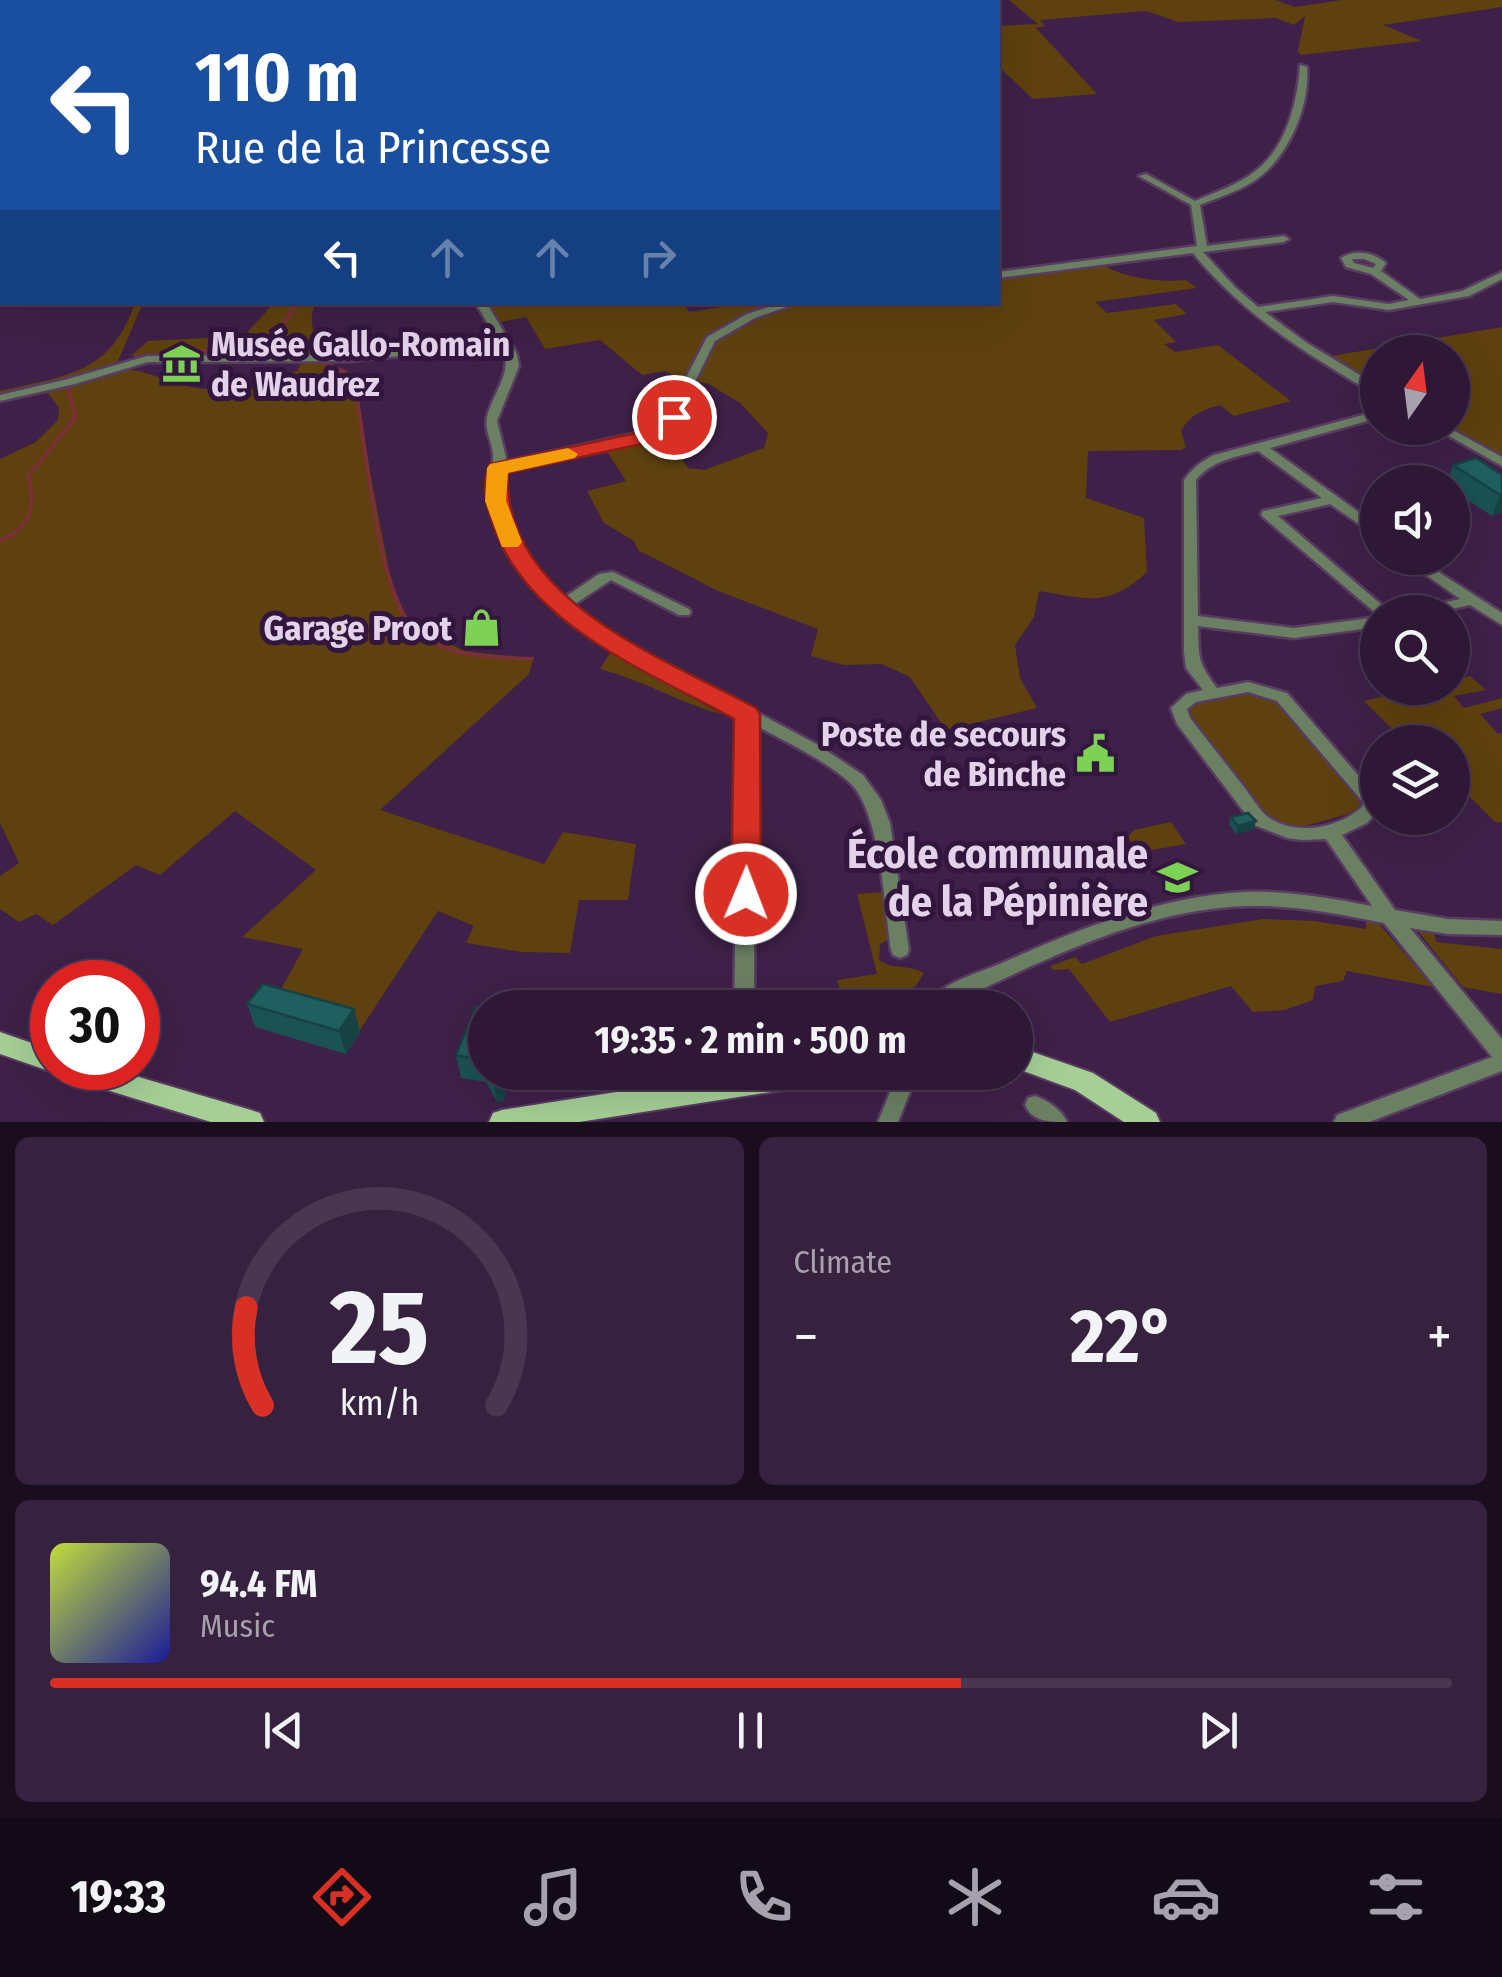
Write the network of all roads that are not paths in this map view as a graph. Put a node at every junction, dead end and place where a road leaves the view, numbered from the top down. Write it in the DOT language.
graph roads {
  1 [pos="1302,66"];
  2 [pos="1143,176"];
  3 [pos="1194,204"];
  4 [pos="1284,239"];
  5 [pos="1198,247"];
  6 [pos="1375,272"];
  7 [pos="1000,275"];
  8 [pos="1502,275"];
  9 [pos="1418,302"];
  10 [pos="482,305"];
  11 [pos="786,305"];
  12 [pos="1259,310"];
  13 [pos="504,342"];
  14 [pos="302,358"];
  15 [pos="1360,380"];
  16 [pos="0,398"];
  17 [pos="1360,419"];
  18 [pos="1470,444"];
  19 [pos="1260,446"];
  20 [pos="1502,462"];
  21 [pos="498,468"];
  22 [pos="1333,498"];
  23 [pos="1360,519"];
  24 [pos="1435,575"];
  25 [pos="1363,595"];
  26 [pos="1474,600"];
  27 [pos="1470,601"];
  28 [pos="562,606"];
  29 [pos="684,612"];
  30 [pos="1190,620"];
  31 [pos="1502,620"];
  32 [pos="1360,625"];
  33 [pos="1213,693"];
  34 [pos="747,714"];
  35 [pos="1330,831"];
  36 [pos="1389,916"];
  37 [pos="1502,928"];
  38 [pos="900,950"];
  39 [pos="744,990"];
  40 [pos="960,990"];
  41 [pos="0,1042"];
  42 [pos="30,1053"];
  43 [pos="1502,1054"];
  44 [pos="1502,1062"];
  45 [pos="1033,1064"];
  46 [pos="144,1090"];
  47 [pos="678,1090"];
  48 [pos="901,1090"];
  49 [pos="1035,1105"];
  50 [pos="251,1122"];
  51 [pos="502,1122"];
  52 [pos="888,1122"];
  53 [pos="1058,1122"];
  54 [pos="1147,1122"];
  55 [pos="1344,1122"];
  1 -- 3 [label="street"];
  2 -- 3 [label="street"];
  3 -- 5 [label="street"];
  4 -- 5 [label="street"];
  5 -- 7 [label="street"];
  5 -- 12 [label="street"];
  6 -- 9 [label="street"];
  8 -- 9 [label="street"];
  9 -- 12 [label="street"];
  10 -- 13 [label="street"];
  11 -- 21 [label="street"];
  12 -- 15 [label="street"];
  13 -- 14 [label="street"];
  13 -- 21 [label="street"];
  14 -- 16 [label="street"];
  17 -- 19 [label="street"];
  18 -- 20 [label="street"];
  19 -- 22 [label="street"];
  19 -- 30 [label="street"];
  21 -- 28 [label="street"];
  22 -- 23 [label="street"];
  22 -- 25 [label="street"];
  24 -- 26 [label="street"];
  26 -- 27 [label="street"];
  26 -- 31 [label="street"];
  28 -- 29 [label="street"];
  28 -- 34 [label="street"];
  30 -- 32 [label="street"];
  30 -- 33 [label="street"];
  33 -- 35 [label="street"];
  33 -- 35 [label="street"];
  34 -- 38 [label="street"];
  34 -- 39 [label="street"];
  35 -- 36 [label="street"];
  36 -- 37 [label="street"];
  36 -- 40 [label="street"];
  36 -- 43 [label="street"];
  41 -- 42 [label="main road"];
  44 -- 55 [label="street"];
  45 -- 54 [label="main road"];
  46 -- 50 [label="main road"];
  47 -- 51 [label="main road"];
  48 -- 52 [label="street"];
  49 -- 53 [label="street"];
}
